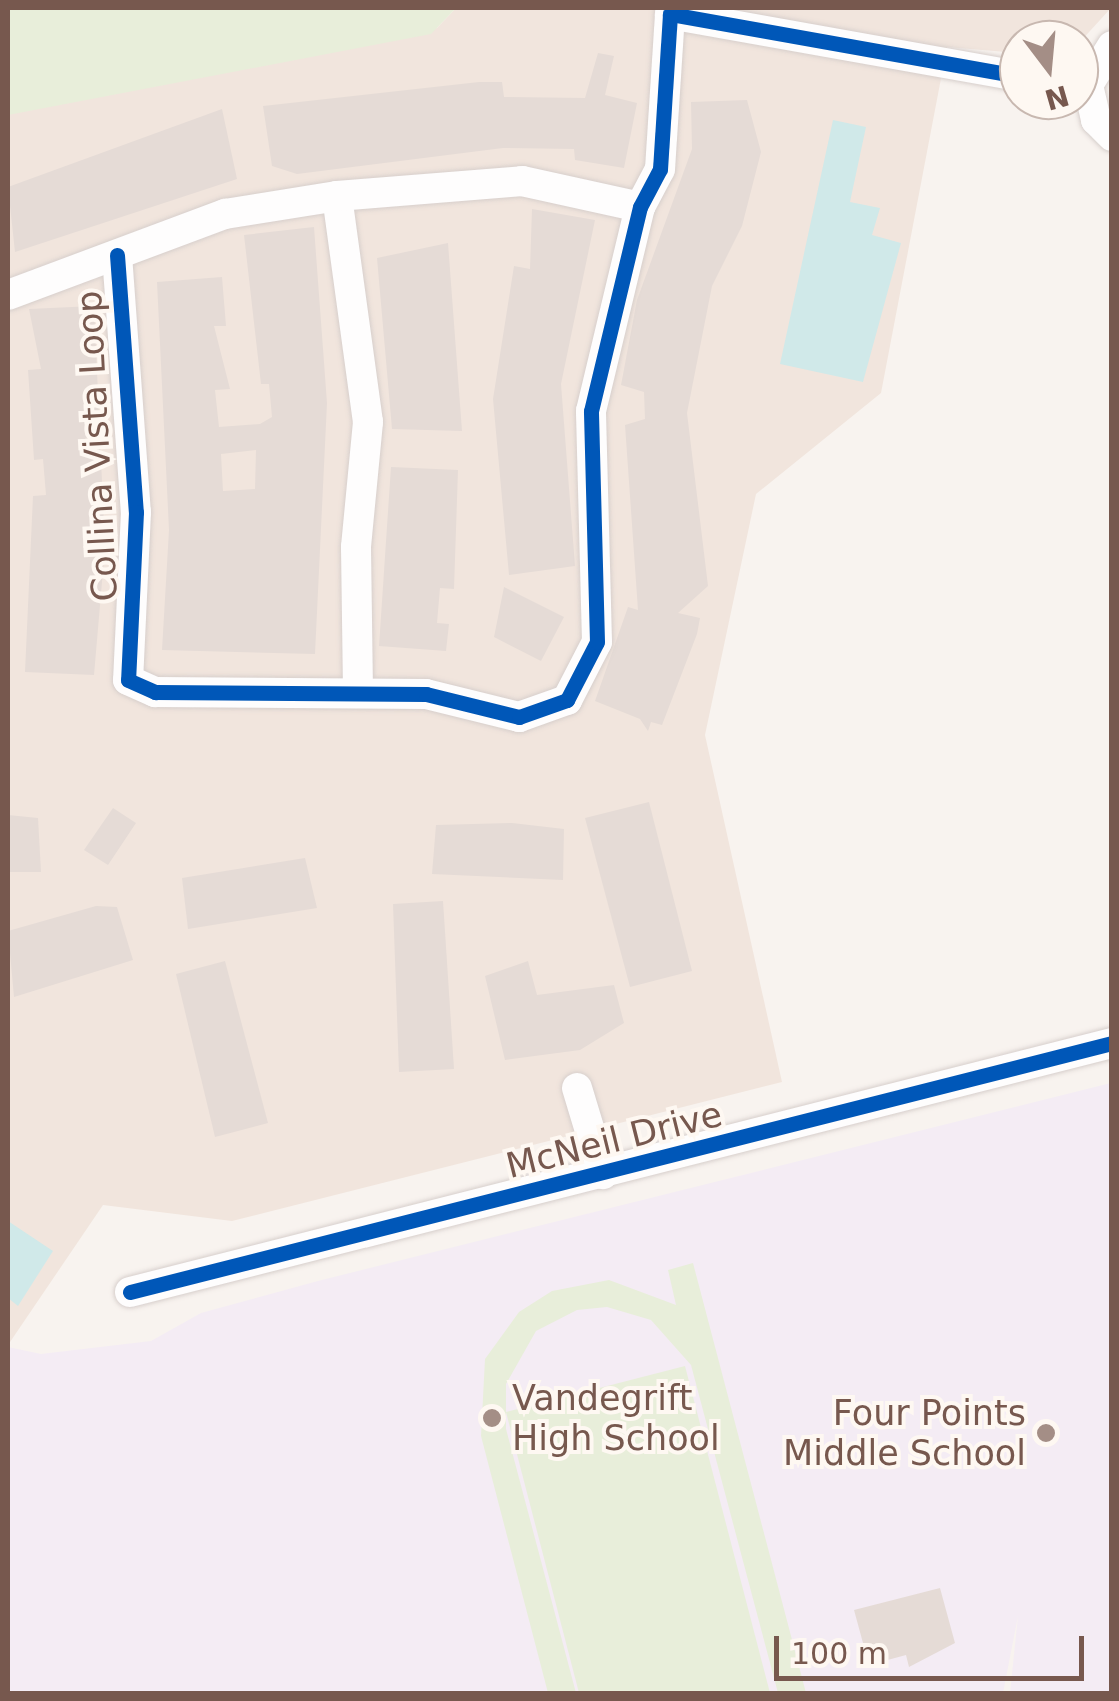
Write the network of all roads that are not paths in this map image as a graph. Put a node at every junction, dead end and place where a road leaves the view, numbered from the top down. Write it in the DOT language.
graph roads {
  1 [pos="999,72"];
  2 [pos="337,196"];
  3 [pos="640,207"];
  4 [pos="116,255"];
  5 [pos="8,295"];
  6 [pos="358,690"];
  7 [pos="1112,1043"];
  8 [pos="577,1088"];
  9 [pos="603,1174"];
  10 [pos="130,1292"];
  1 -- 3 [label="street, Collina Vista Loop"];
  2 -- 3 [label="street"];
  2 -- 4 [label="street"];
  2 -- 6 [label="street"];
  3 -- 6 [label="street, Collina Vista Loop"];
  4 -- 5 [label="street"];
  4 -- 6 [label="street, Collina Vista Loop"];
  7 -- 9 [label="street, McNeil Drive"];
  8 -- 9 [label="street"];
  9 -- 10 [label="street, McNeil Drive"];
}
